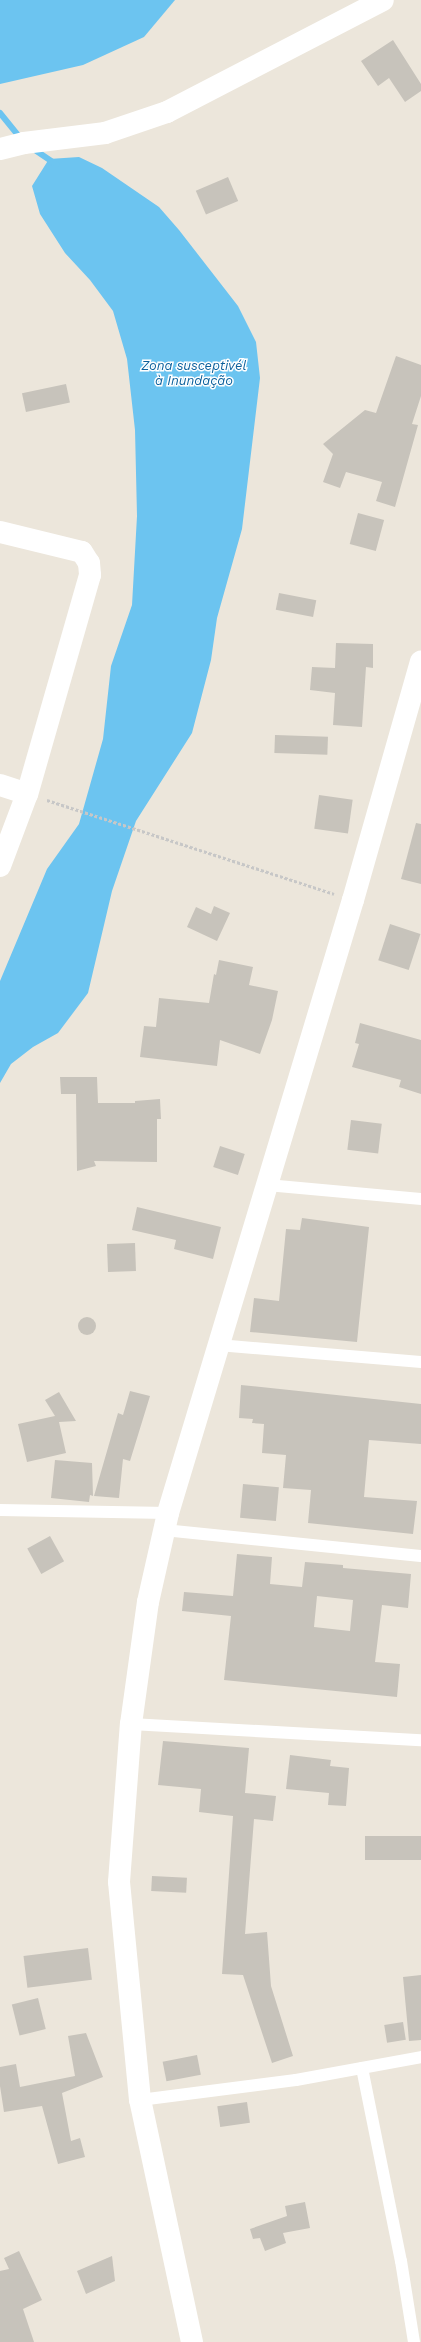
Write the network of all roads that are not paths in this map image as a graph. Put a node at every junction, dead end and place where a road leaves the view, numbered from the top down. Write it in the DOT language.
graph roads {
  1 [pos="384,0"];
  2 [pos="0,149"];
  3 [pos="0,532"];
  4 [pos="421,661"];
  5 [pos="0,785"];
  6 [pos="27,794"];
  7 [pos="0,866"];
  8 [pos="267,1185"];
  9 [pos="421,1199"];
  10 [pos="218,1345"];
  11 [pos="421,1362"];
  12 [pos="0,1510"];
  13 [pos="166,1521"];
  14 [pos="421,1556"];
  15 [pos="131,1724"];
  16 [pos="421,1740"];
  17 [pos="421,2057"];
  18 [pos="362,2068"];
  19 [pos="140,2100"];
  20 [pos="192,2342"];
  21 [pos="414,2342"];
  1 -- 2 [label="main road"];
  3 -- 6 [label="main road"];
  4 -- 8 [label="main road"];
  5 -- 6 [label="main road"];
  6 -- 7 [label="main road"];
  8 -- 9 [label="lane"];
  8 -- 10 [label="main road"];
  10 -- 11 [label="lane"];
  10 -- 13 [label="main road"];
  12 -- 13 [label="lane"];
  13 -- 14 [label="lane"];
  13 -- 15 [label="main road"];
  15 -- 16 [label="lane"];
  15 -- 19 [label="main road"];
  17 -- 18 [label="lane"];
  18 -- 19 [label="lane"];
  18 -- 21 [label="lane"];
  19 -- 20 [label="main road"];
}
